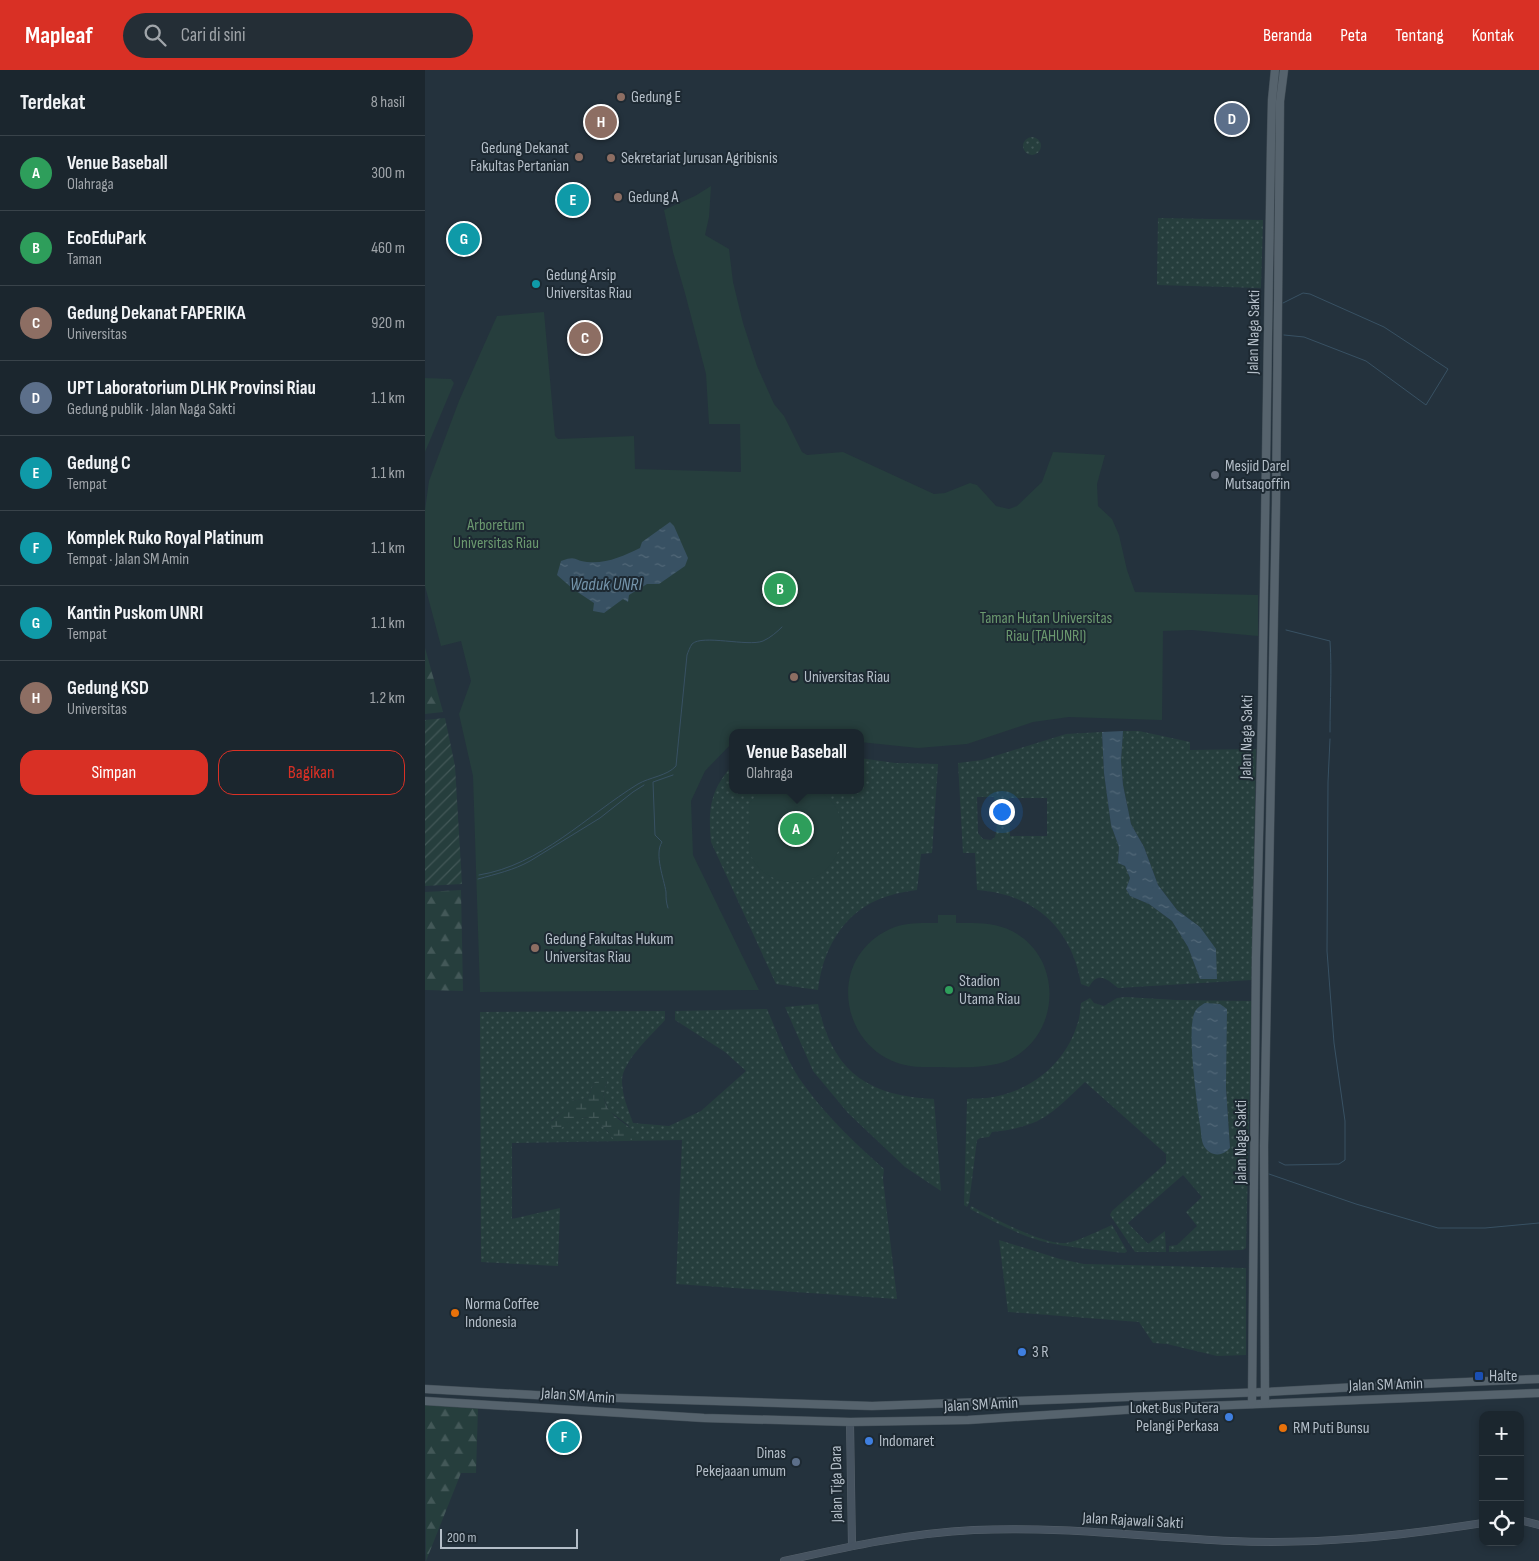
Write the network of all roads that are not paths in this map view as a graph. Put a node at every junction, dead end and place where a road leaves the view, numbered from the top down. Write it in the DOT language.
graph roads {
  1 [pos="1275,70"];
  2 [pos="1284,70"];
  3 [pos="1539,1379"];
  4 [pos="1323,1388"];
  5 [pos="425,1389"];
  6 [pos="1254,1391"];
  7 [pos="1266,1392"];
  8 [pos="1539,1393"];
  9 [pos="425,1401"];
  10 [pos="1325,1401"];
  11 [pos="1265,1403"];
  12 [pos="967,1404"];
  13 [pos="1252,1404"];
  14 [pos="968,1420"];
  15 [pos="850,1422"];
  16 [pos="1524,1521"];
  17 [pos="1479,1524"];
  18 [pos="1539,1525"];
  19 [pos="852,1546"];
  20 [pos="784,1561"];
  1 -- 6 [label="main road, Jalan Naga Sakti"];
  2 -- 7 [label="main road, Jalan Naga Sakti"];
  3 -- 4 [label="main road, Jalan SM Amin"];
  4 -- 7 [label="main road, Jalan SM Amin"];
  4 -- 10 [label="main road"];
  5 -- 12 [label="main road, Jalan SM Amin"];
  6 -- 7 [label="main road, Jalan SM Amin"];
  6 -- 12 [label="main road, Jalan SM Amin"];
  6 -- 13 [label="main road, Jalan Naga Sakti"];
  7 -- 11 [label="main road, Jalan Naga Sakti"];
  8 -- 10 [label="main road, Jalan SM Amin"];
  9 -- 15 [label="main road, Jalan SM Amin"];
  10 -- 11 [label="main road, Jalan SM Amin"];
  11 -- 13 [label="main road, Jalan SM Amin"];
  12 -- 14 [label="main road"];
  13 -- 14 [label="main road, Jalan SM Amin"];
  14 -- 15 [label="main road, Jalan SM Amin"];
  15 -- 19 [label="main road, Jalan Tiga Dara"];
  16 -- 18 [label="main road"];
  17 -- 19 [label="main road, Jalan Rajawali Sakti"];
  19 -- 20 [label="main road, Jalan Rajawali Sakti"];
}
